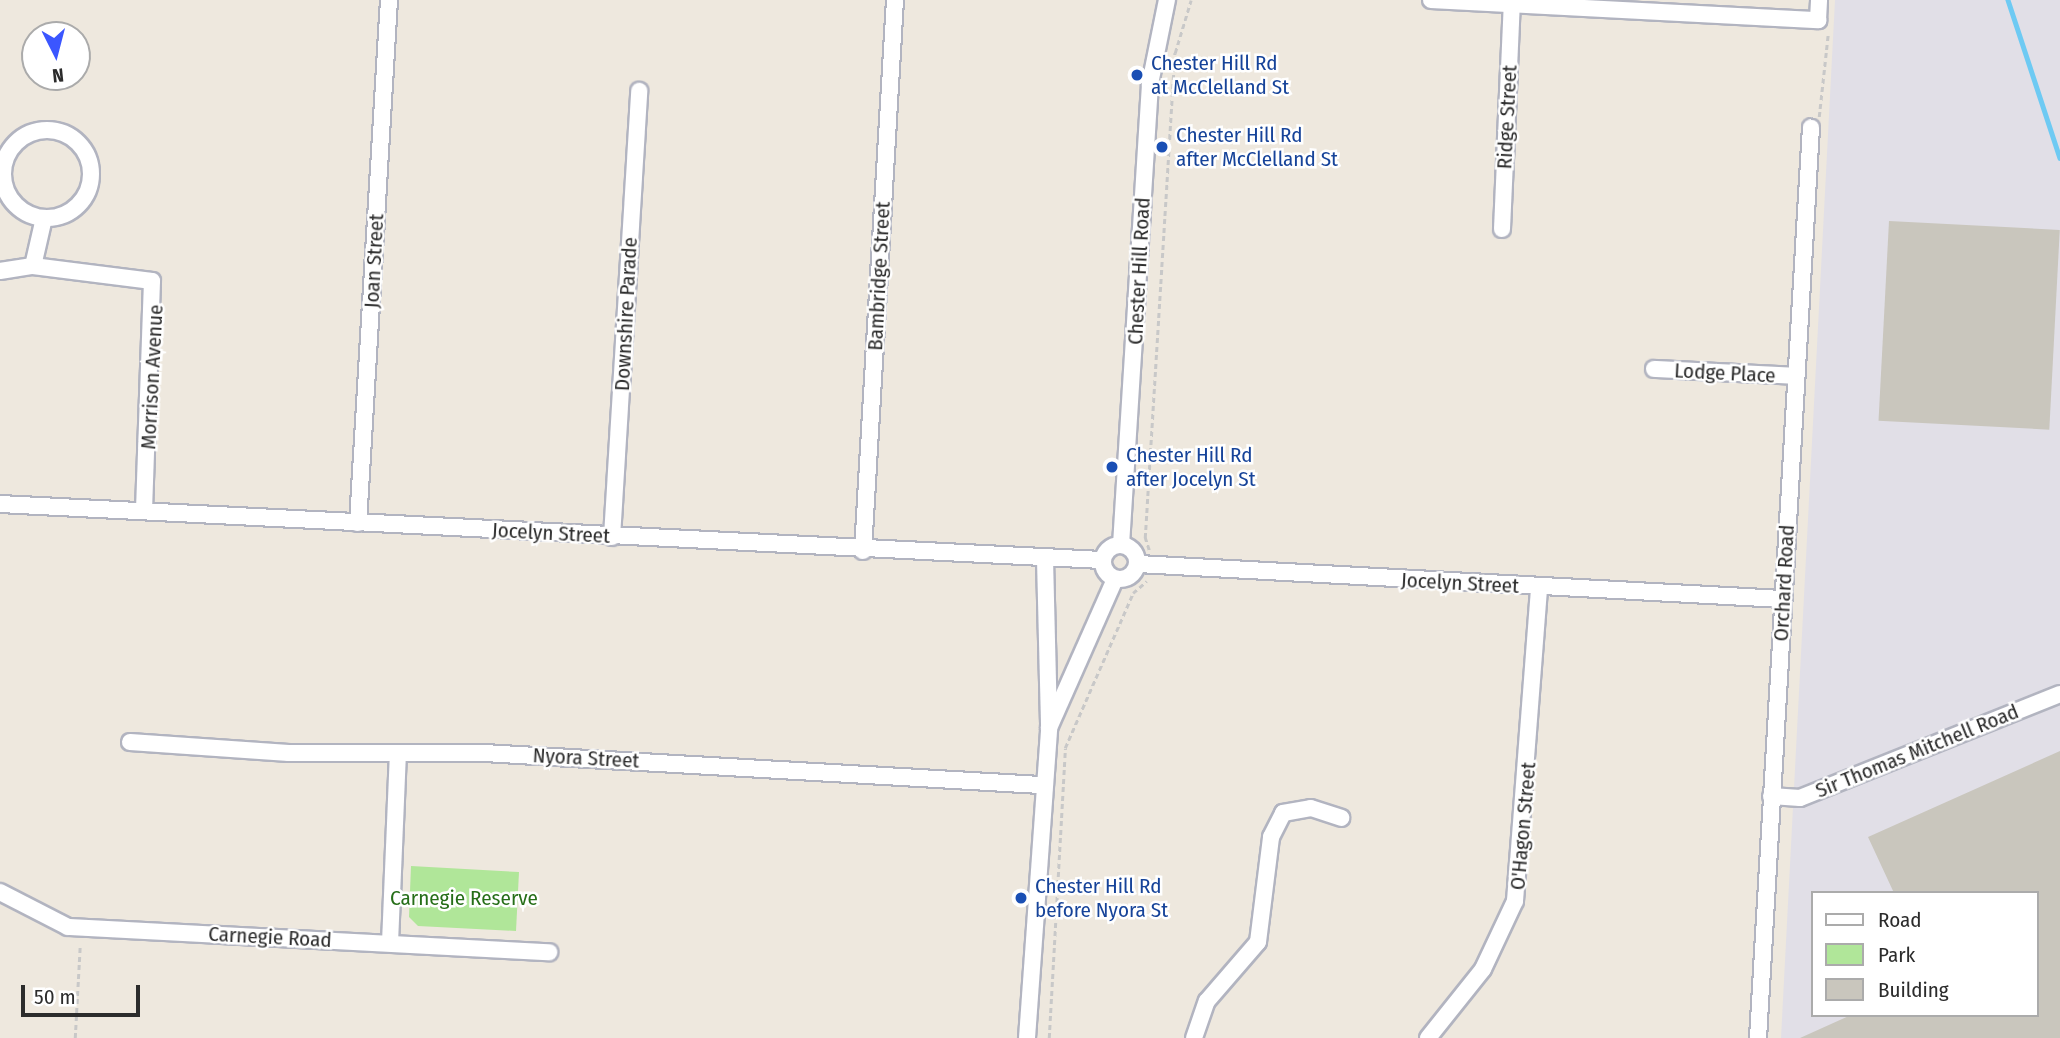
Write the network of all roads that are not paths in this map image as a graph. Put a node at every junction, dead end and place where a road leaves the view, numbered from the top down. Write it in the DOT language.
graph roads {
  1 [pos="390,0"];
  2 [pos="895,0"];
  3 [pos="1167,0"];
  4 [pos="1431,0"];
  5 [pos="1819,0"];
  6 [pos="1512,4"];
  7 [pos="639,91"];
  8 [pos="1811,128"];
  9 [pos="44,218"];
  10 [pos="1502,229"];
  11 [pos="33,266"];
  12 [pos="0,271"];
  13 [pos="1654,369"];
  14 [pos="1796,376"];
  15 [pos="0,503"];
  16 [pos="144,511"];
  17 [pos="358,523"];
  18 [pos="612,537"];
  19 [pos="1121,545"];
  20 [pos="863,551"];
  21 [pos="1045,559"];
  22 [pos="1102,560"];
  23 [pos="1138,564"];
  24 [pos="1115,579"];
  25 [pos="1539,587"];
  26 [pos="1783,600"];
  27 [pos="2060,694"];
  28 [pos="1049,728"];
  29 [pos="130,742"];
  30 [pos="398,754"];
  31 [pos="1041,785"];
  32 [pos="1771,796"];
  33 [pos="1341,818"];
  34 [pos="0,892"];
  35 [pos="390,943"];
  36 [pos="549,951"];
  37 [pos="1027,1038"];
  38 [pos="1194,1038"];
  39 [pos="1428,1038"];
  40 [pos="1758,1038"];
  1 -- 17 [label="street, Joan Street"];
  2 -- 20 [label="street, Bambridge Street"];
  3 -- 19 [label="street, Chester Hill Road"];
  4 -- 6 [label="street"];
  5 -- 6 [label="street"];
  6 -- 10 [label="street, Ridge Street"];
  7 -- 18 [label="street, Downshire Parade"];
  8 -- 14 [label="street, Orchard Road"];
  9 -- 9 [label="street"];
  9 -- 11 [label="street"];
  11 -- 12 [label="street, Morrison Avenue"];
  11 -- 16 [label="street, Morrison Avenue"];
  13 -- 14 [label="street, Lodge Place"];
  14 -- 26 [label="street, Orchard Road"];
  15 -- 16 [label="street, Jocelyn Street"];
  16 -- 17 [label="street, Jocelyn Street"];
  17 -- 18 [label="street, Jocelyn Street"];
  18 -- 20 [label="street, Jocelyn Street"];
  19 -- 22 [label="street"];
  19 -- 23 [label="street"];
  20 -- 21 [label="street, Jocelyn Street"];
  21 -- 22 [label="street, Jocelyn Street"];
  21 -- 28 [label="street"];
  22 -- 24 [label="street"];
  23 -- 24 [label="street"];
  23 -- 25 [label="street, Jocelyn Street"];
  24 -- 28 [label="street"];
  25 -- 26 [label="street, Jocelyn Street"];
  25 -- 39 [label="street, O'Hagon Street"];
  26 -- 32 [label="street, Orchard Road"];
  27 -- 32 [label="street, Sir Thomas Mitchell Road"];
  28 -- 31 [label="street"];
  29 -- 30 [label="street, Nyora Street"];
  30 -- 31 [label="street, Nyora Street"];
  30 -- 35 [label="street"];
  31 -- 37 [label="street"];
  32 -- 40 [label="street, Orchard Road"];
  33 -- 38 [label="street"];
  34 -- 35 [label="street, Carnegie Road"];
  35 -- 36 [label="street, Carnegie Road"];
}
